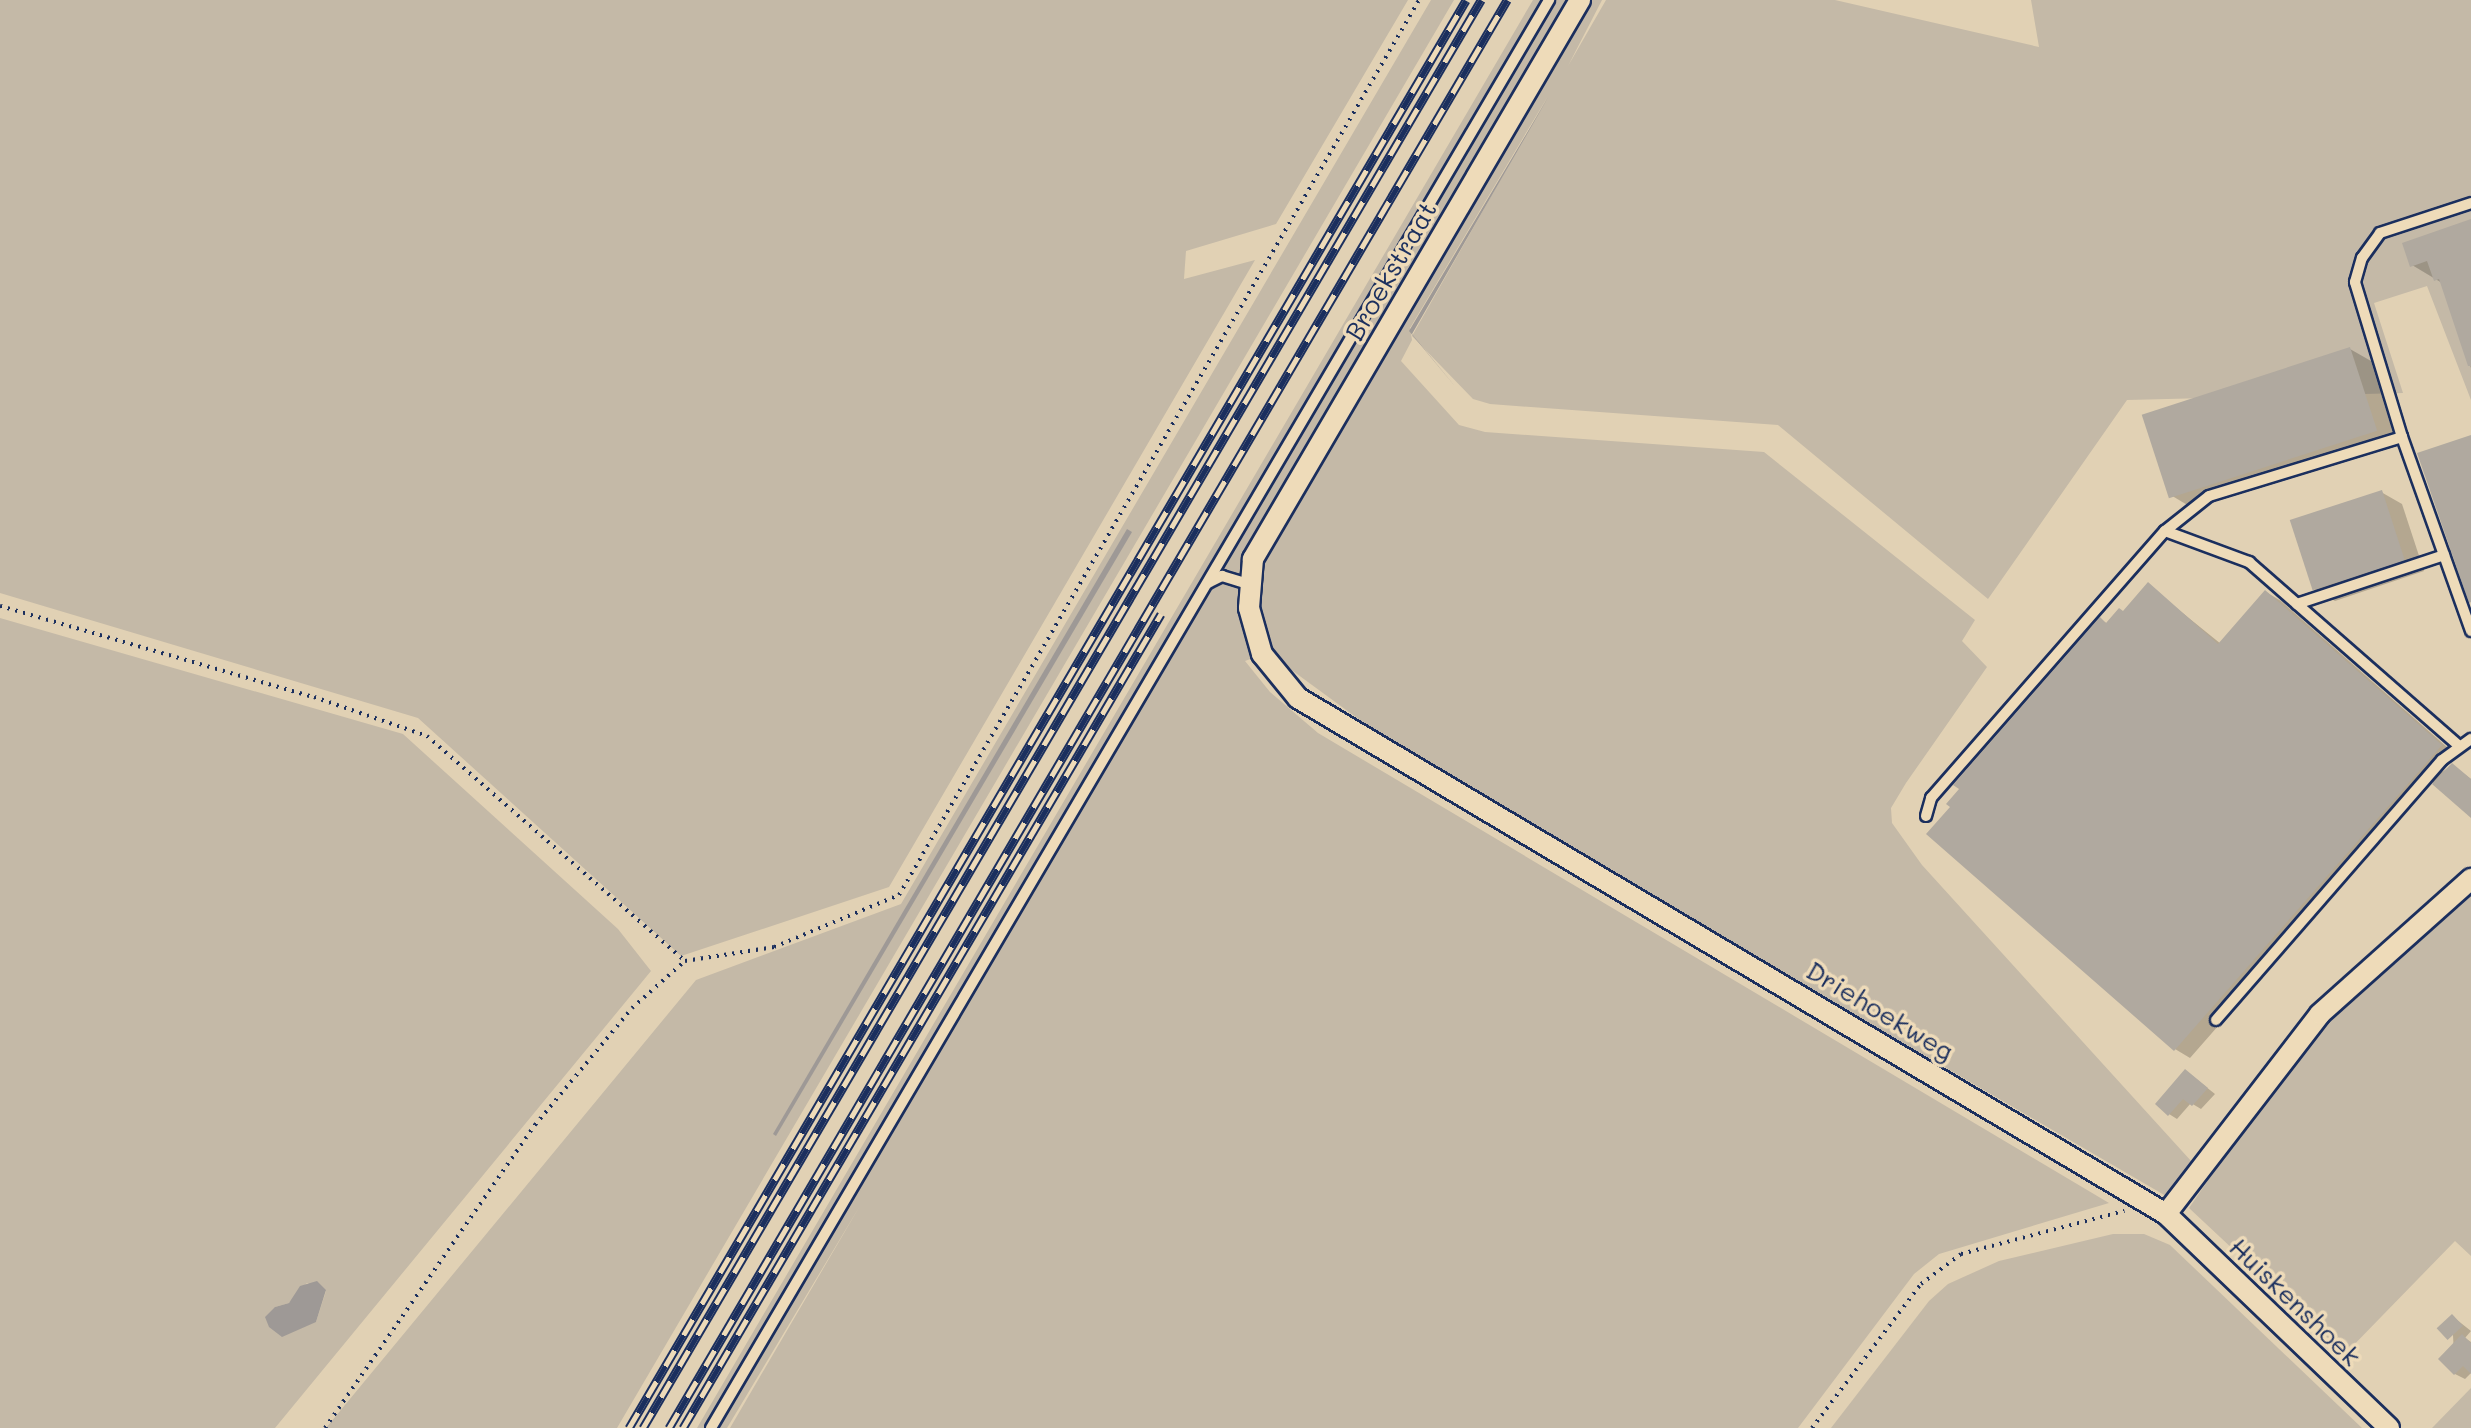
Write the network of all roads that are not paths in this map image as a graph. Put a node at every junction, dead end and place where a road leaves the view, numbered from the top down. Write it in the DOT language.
graph roads {
  1 [pos="1549,0"];
  2 [pos="1580,0"];
  3 [pos="2471,203"];
  4 [pos="2402,437"];
  5 [pos="2165,531"];
  6 [pos="2444,555"];
  7 [pos="1249,576"];
  8 [pos="1201,590"];
  9 [pos="2297,604"];
  10 [pos="2471,631"];
  11 [pos="2471,739"];
  12 [pos="2459,746"];
  13 [pos="1926,816"];
  14 [pos="2471,879"];
  15 [pos="2216,1020"];
  16 [pos="2166,1214"];
  17 [pos="711,1428"];
  18 [pos="2389,1428"];
  1 -- 8 [label="lane"];
  2 -- 7 [label="street, Broekstraat"];
  3 -- 4 [label="lane"];
  4 -- 5 [label="lane"];
  4 -- 6 [label="lane"];
  5 -- 9 [label="lane"];
  5 -- 13 [label="lane"];
  6 -- 9 [label="lane"];
  6 -- 10 [label="lane"];
  7 -- 8 [label="lane"];
  7 -- 16 [label="street, Driehoekweg"];
  8 -- 17 [label="lane"];
  9 -- 12 [label="lane"];
  11 -- 12 [label="lane"];
  12 -- 15 [label="lane"];
  14 -- 16 [label="street"];
  16 -- 18 [label="street, Huiskenshoek"];
}
